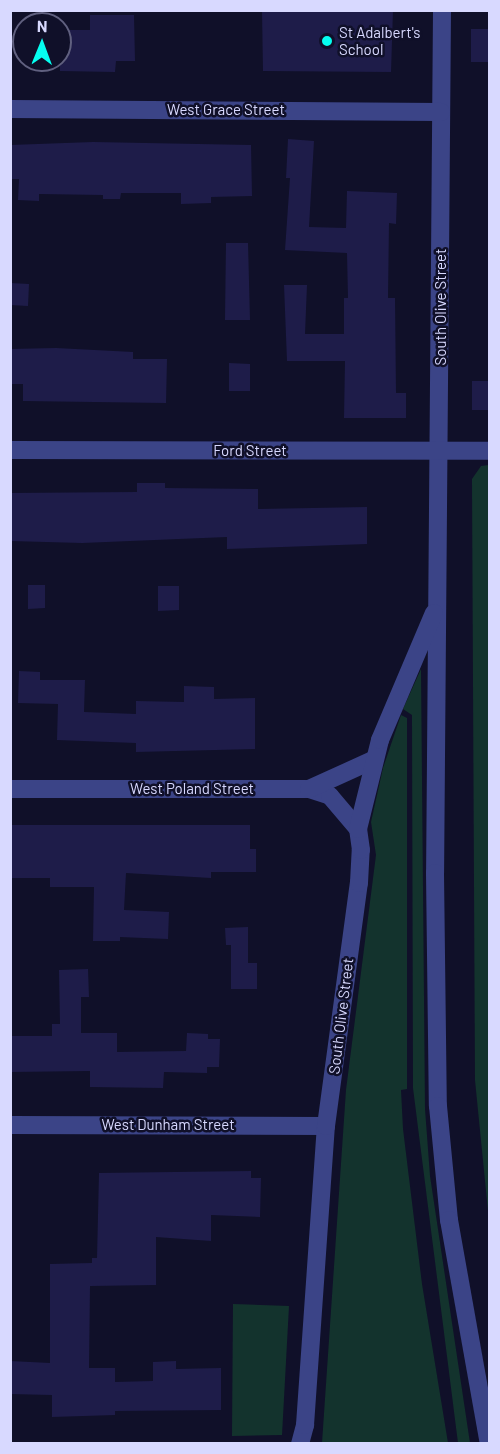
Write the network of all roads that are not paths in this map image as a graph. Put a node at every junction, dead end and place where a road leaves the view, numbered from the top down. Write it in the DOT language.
graph roads {
  1 [pos="442,10"];
  2 [pos="10,109"];
  3 [pos="441,111"];
  4 [pos="10,450"];
  5 [pos="489,451"];
  6 [pos="441,452"];
  7 [pos="438,603"];
  8 [pos="375,759"];
  9 [pos="10,789"];
  10 [pos="309,789"];
  11 [pos="358,829"];
  12 [pos="10,1125"];
  13 [pos="326,1126"];
  14 [pos="300,1443"];
  15 [pos="489,1443"];
  1 -- 3 [label="street, South Olive Street"];
  2 -- 3 [label="street, West Grace Street"];
  3 -- 6 [label="street, South Olive Street"];
  4 -- 6 [label="street, Ford Street"];
  5 -- 6 [label="street, Ford Street"];
  6 -- 7 [label="street, South Olive Street"];
  7 -- 8 [label="street, South Olive Street"];
  7 -- 15 [label="street, South Olive Street"];
  8 -- 10 [label="street"];
  8 -- 11 [label="street, South Olive Street"];
  9 -- 10 [label="street, West Poland Street"];
  10 -- 11 [label="street, West Poland Street"];
  11 -- 13 [label="street, South Olive Street"];
  12 -- 13 [label="street, West Dunham Street"];
  13 -- 14 [label="street, South Olive Street"];
}
